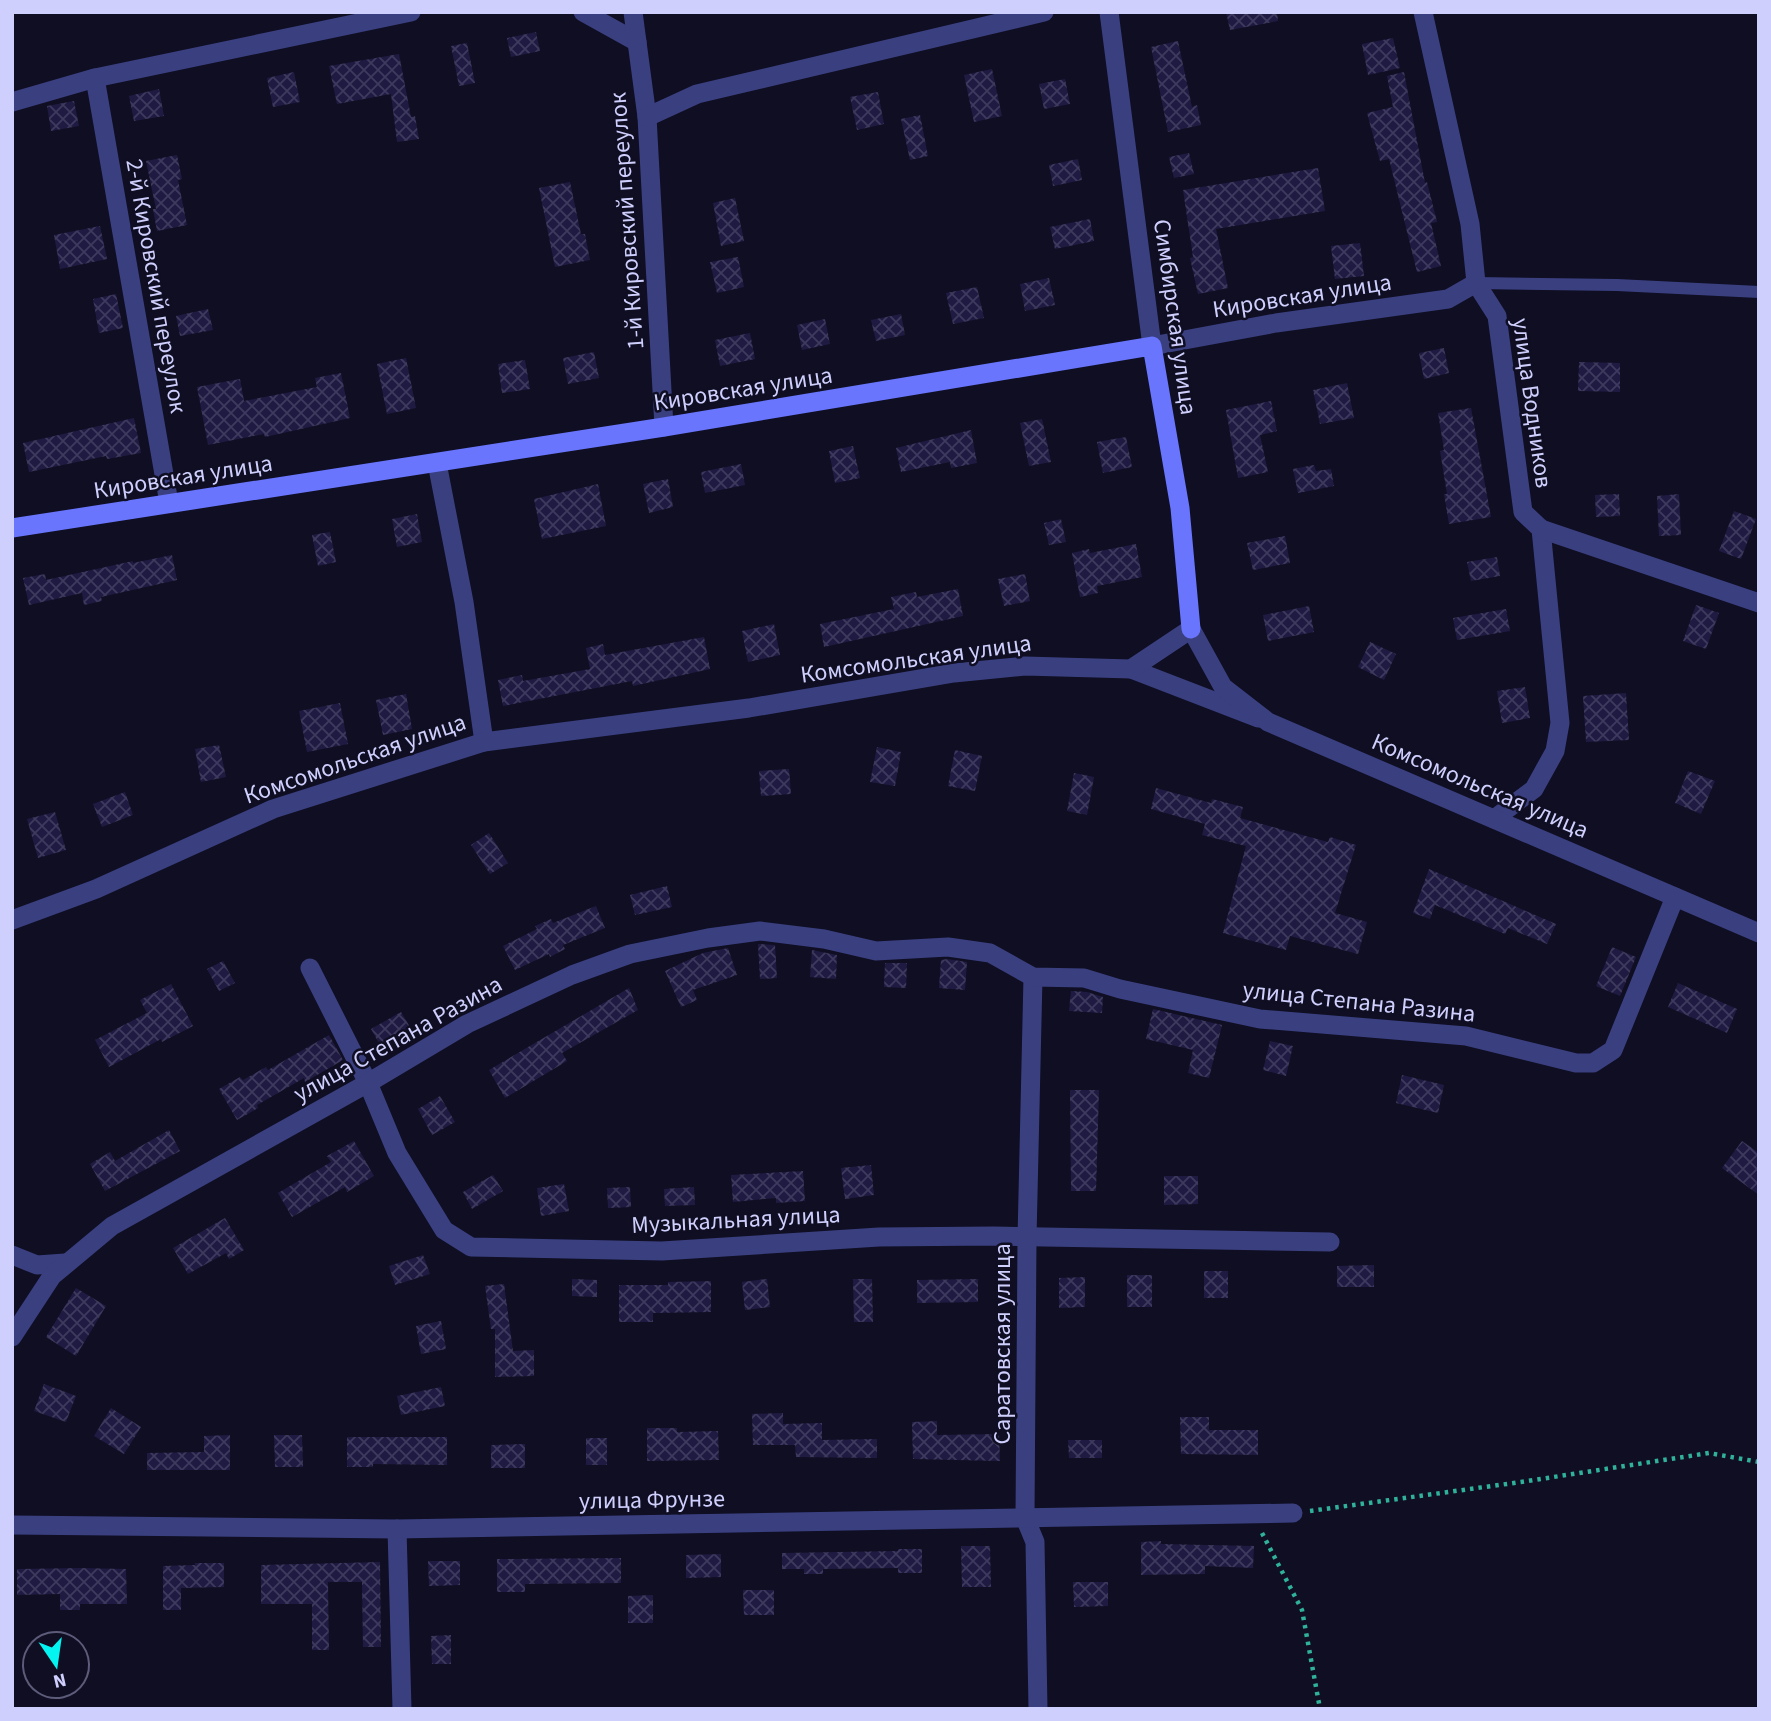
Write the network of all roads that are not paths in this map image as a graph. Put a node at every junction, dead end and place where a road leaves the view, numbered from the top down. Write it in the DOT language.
graph roads {
  1 [pos="411,12"];
  2 [pos="583,12"];
  3 [pos="634,12"];
  4 [pos="1044,12"];
  5 [pos="1109,12"];
  6 [pos="1423,12"];
  7 [pos="637,42"];
  8 [pos="94,78"];
  9 [pos="12,102"];
  10 [pos="647,117"];
  11 [pos="1476,283"];
  12 [pos="1759,292"];
  13 [pos="1152,346"];
  14 [pos="664,428"];
  15 [pos="437,463"];
  16 [pos="169,503"];
  17 [pos="12,527"];
  18 [pos="1541,529"];
  19 [pos="1759,603"];
  20 [pos="1191,629"];
  21 [pos="1131,669"];
  22 [pos="1268,722"];
  23 [pos="484,742"];
  24 [pos="1494,819"];
  25 [pos="1675,897"];
  26 [pos="12,920"];
  27 [pos="1759,933"];
  28 [pos="310,968"];
  29 [pos="1033,978"];
  30 [pos="368,1083"];
  31 [pos="1027,1238"];
  32 [pos="1330,1242"];
  33 [pos="12,1255"];
  34 [pos="65,1264"];
  35 [pos="12,1308"];
  36 [pos="12,1317"];
  37 [pos="12,1337"];
  38 [pos="1293,1513"];
  39 [pos="1025,1518"];
  40 [pos="12,1525"];
  41 [pos="397,1529"];
  42 [pos="402,1709"];
  43 [pos="1038,1709"];
  1 -- 8 [label="street"];
  2 -- 7 [label="street"];
  3 -- 7 [label="street, 1-й Кировский переулок"];
  4 -- 10 [label="street"];
  5 -- 13 [label="street, Симбирская улица"];
  6 -- 11 [label="street, улица Водников"];
  7 -- 10 [label="street, 1-й Кировский переулок"];
  8 -- 9 [label="street"];
  8 -- 16 [label="street, 2-й Кировский переулок"];
  10 -- 14 [label="street, 1-й Кировский переулок"];
  11 -- 12 [label="lane"];
  11 -- 13 [label="street, Кировская улица"];
  11 -- 18 [label="street, улица Водников"];
  13 -- 14 [label="main road, Кировская улица"];
  13 -- 20 [label="main road, Симбирская улица"];
  14 -- 15 [label="main road, Кировская улица"];
  15 -- 16 [label="main road, Кировская улица"];
  15 -- 23 [label="street"];
  16 -- 17 [label="main road, Кировская улица"];
  18 -- 19 [label="street"];
  18 -- 24 [label="street, улица Водников"];
  20 -- 21 [label="street"];
  20 -- 22 [label="street, Комсомольская улица"];
  21 -- 22 [label="street, Комсомольская улица"];
  21 -- 23 [label="street, Комсомольская улица"];
  22 -- 24 [label="street, Комсомольская улица"];
  23 -- 26 [label="street, Комсомольская улица"];
  24 -- 25 [label="street, Комсомольская улица"];
  25 -- 27 [label="street, Комсомольская улица"];
  25 -- 29 [label="street, улица Степана Разина"];
  28 -- 30 [label="street, Музыкальная улица"];
  29 -- 30 [label="street, улица Степана Разина"];
  29 -- 31 [label="street, Саратовская улица"];
  30 -- 31 [label="street, Музыкальная улица"];
  30 -- 34 [label="street, улица Степана Разина"];
  31 -- 32 [label="street, Музыкальная улица"];
  31 -- 39 [label="street, Саратовская улица"];
  33 -- 34 [label="street"];
  34 -- 37 [label="street, улица Степана Разина"];
  35 -- 36 [label="street"];
  38 -- 39 [label="street, улица Фрунзе"];
  39 -- 41 [label="street, улица Фрунзе"];
  39 -- 43 [label="street, Саратовская улица"];
  40 -- 41 [label="street, улица Фрунзе"];
  41 -- 42 [label="street"];
}
